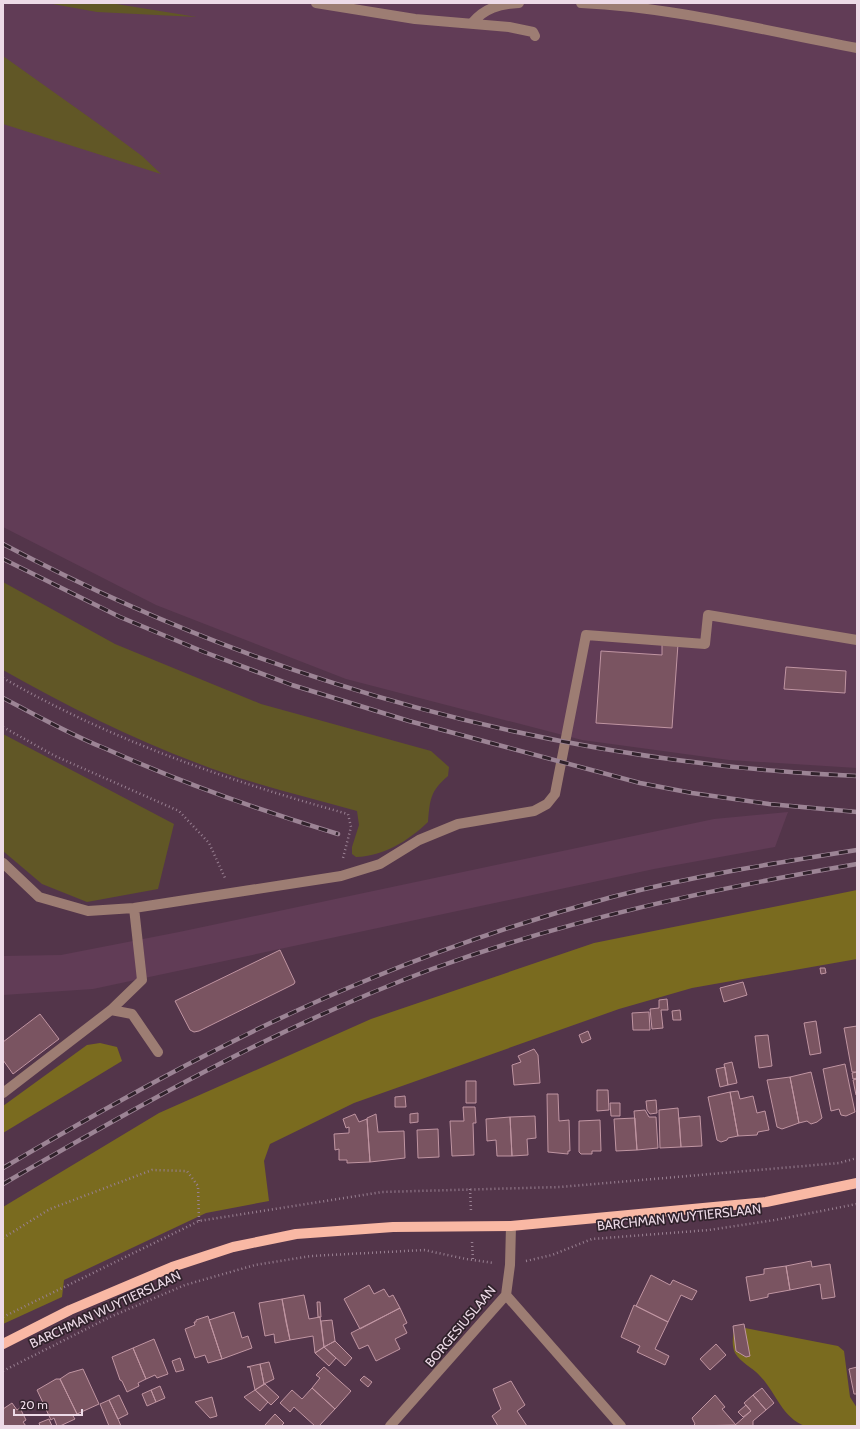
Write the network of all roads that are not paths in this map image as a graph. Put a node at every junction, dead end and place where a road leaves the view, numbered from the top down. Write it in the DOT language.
graph roads {
  1 [pos="316,3"];
  2 [pos="519,3"];
  3 [pos="581,3"];
  4 [pos="618,4"];
  5 [pos="472,23"];
  6 [pos="535,36"];
  7 [pos="857,48"];
  8 [pos="857,640"];
  9 [pos="5,867"];
  10 [pos="134,908"];
  11 [pos="111,1010"];
  12 [pos="158,1052"];
  13 [pos="3,1093"];
  14 [pos="857,1183"];
  15 [pos="511,1226"];
  16 [pos="506,1296"];
  17 [pos="3,1344"];
  18 [pos="390,1426"];
  19 [pos="621,1426"];
  1 -- 5 [label="street"];
  2 -- 5 [label="street"];
  3 -- 4 [label="street"];
  4 -- 7 [label="street"];
  5 -- 6 [label="street"];
  8 -- 10 [label="street"];
  9 -- 10 [label="street"];
  10 -- 11 [label="street"];
  11 -- 12 [label="street"];
  11 -- 13 [label="street"];
  14 -- 15 [label="main road, BARCHMAN WUYTIERSLAAN"];
  15 -- 16 [label="street, BORGESIUSLAAN"];
  15 -- 17 [label="main road, BARCHMAN WUYTIERSLAAN"];
  16 -- 18 [label="street, BORGESIUSLAAN"];
  16 -- 19 [label="street"];
}
